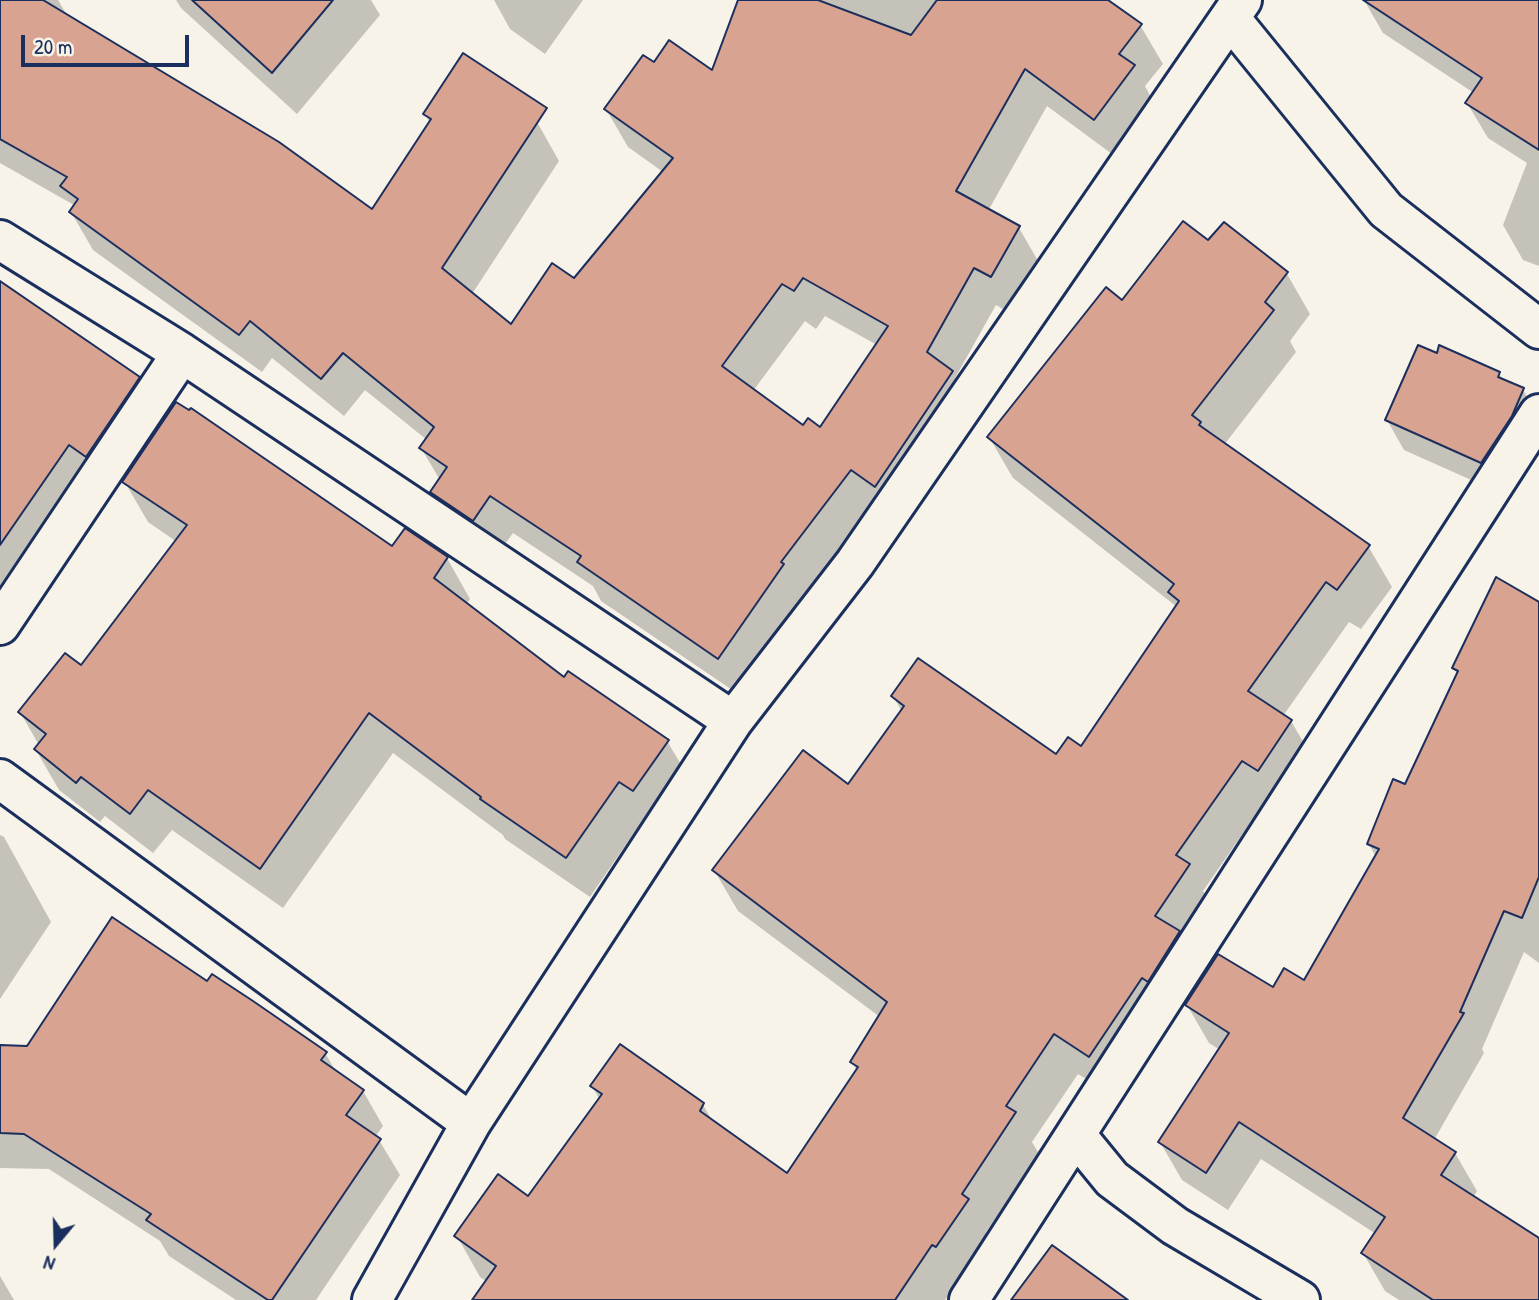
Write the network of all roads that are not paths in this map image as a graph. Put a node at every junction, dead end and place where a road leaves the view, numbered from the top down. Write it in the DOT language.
graph roads {
  1 [pos="1236,9"];
  2 [pos="0,240"];
  3 [pos="1539,330"];
  4 [pos="182,352"];
  5 [pos="1539,414"];
  6 [pos="0,625"];
  7 [pos="733,722"];
  8 [pos="0,779"];
  9 [pos="471,1123"];
  10 [pos="1076,1135"];
  11 [pos="372,1300"];
  12 [pos="969,1300"];
  13 [pos="1300,1300"];
  1 -- 3 [label="street"];
  1 -- 7 [label="street"];
  2 -- 4 [label="street"];
  4 -- 6 [label="street"];
  4 -- 7 [label="street"];
  5 -- 10 [label="street"];
  7 -- 9 [label="street"];
  8 -- 9 [label="street"];
  9 -- 11 [label="street"];
  10 -- 12 [label="street"];
  10 -- 13 [label="street"];
}
